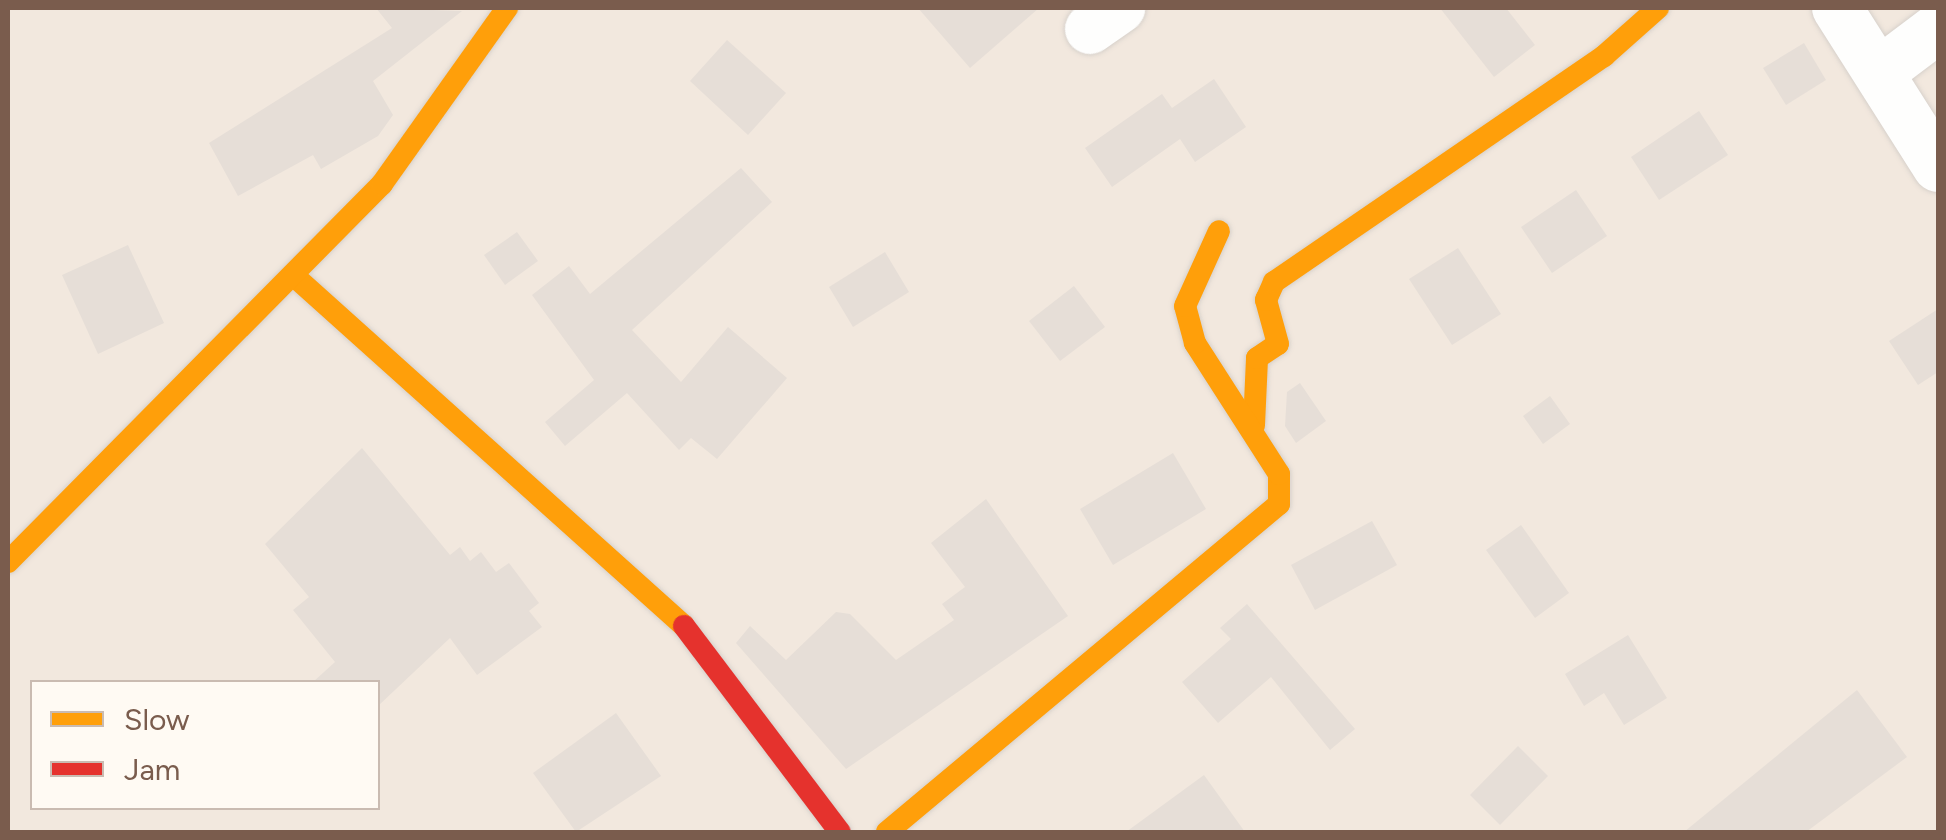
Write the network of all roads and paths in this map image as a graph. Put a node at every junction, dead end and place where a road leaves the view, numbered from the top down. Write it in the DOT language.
graph roads {
  1 [pos="507,8"];
  2 [pos="1658,8"];
  3 [pos="1837,8"];
  4 [pos="1938,28"];
  5 [pos="1881,72"];
  6 [pos="1938,168"];
  7 [pos="1219,231"];
  8 [pos="292,274"];
  9 [pos="1254,425"];
  10 [pos="8,562"];
  11 [pos="840,832"];
  12 [pos="887,832"];
  1 -- 8 [label="street"];
  2 -- 9 [label="street"];
  3 -- 5 [label="street"];
  4 -- 5 [label="street"];
  5 -- 6 [label="street"];
  7 -- 9 [label="street"];
  8 -- 10 [label="street"];
  8 -- 11 [label="street"];
  9 -- 12 [label="street"];
}
